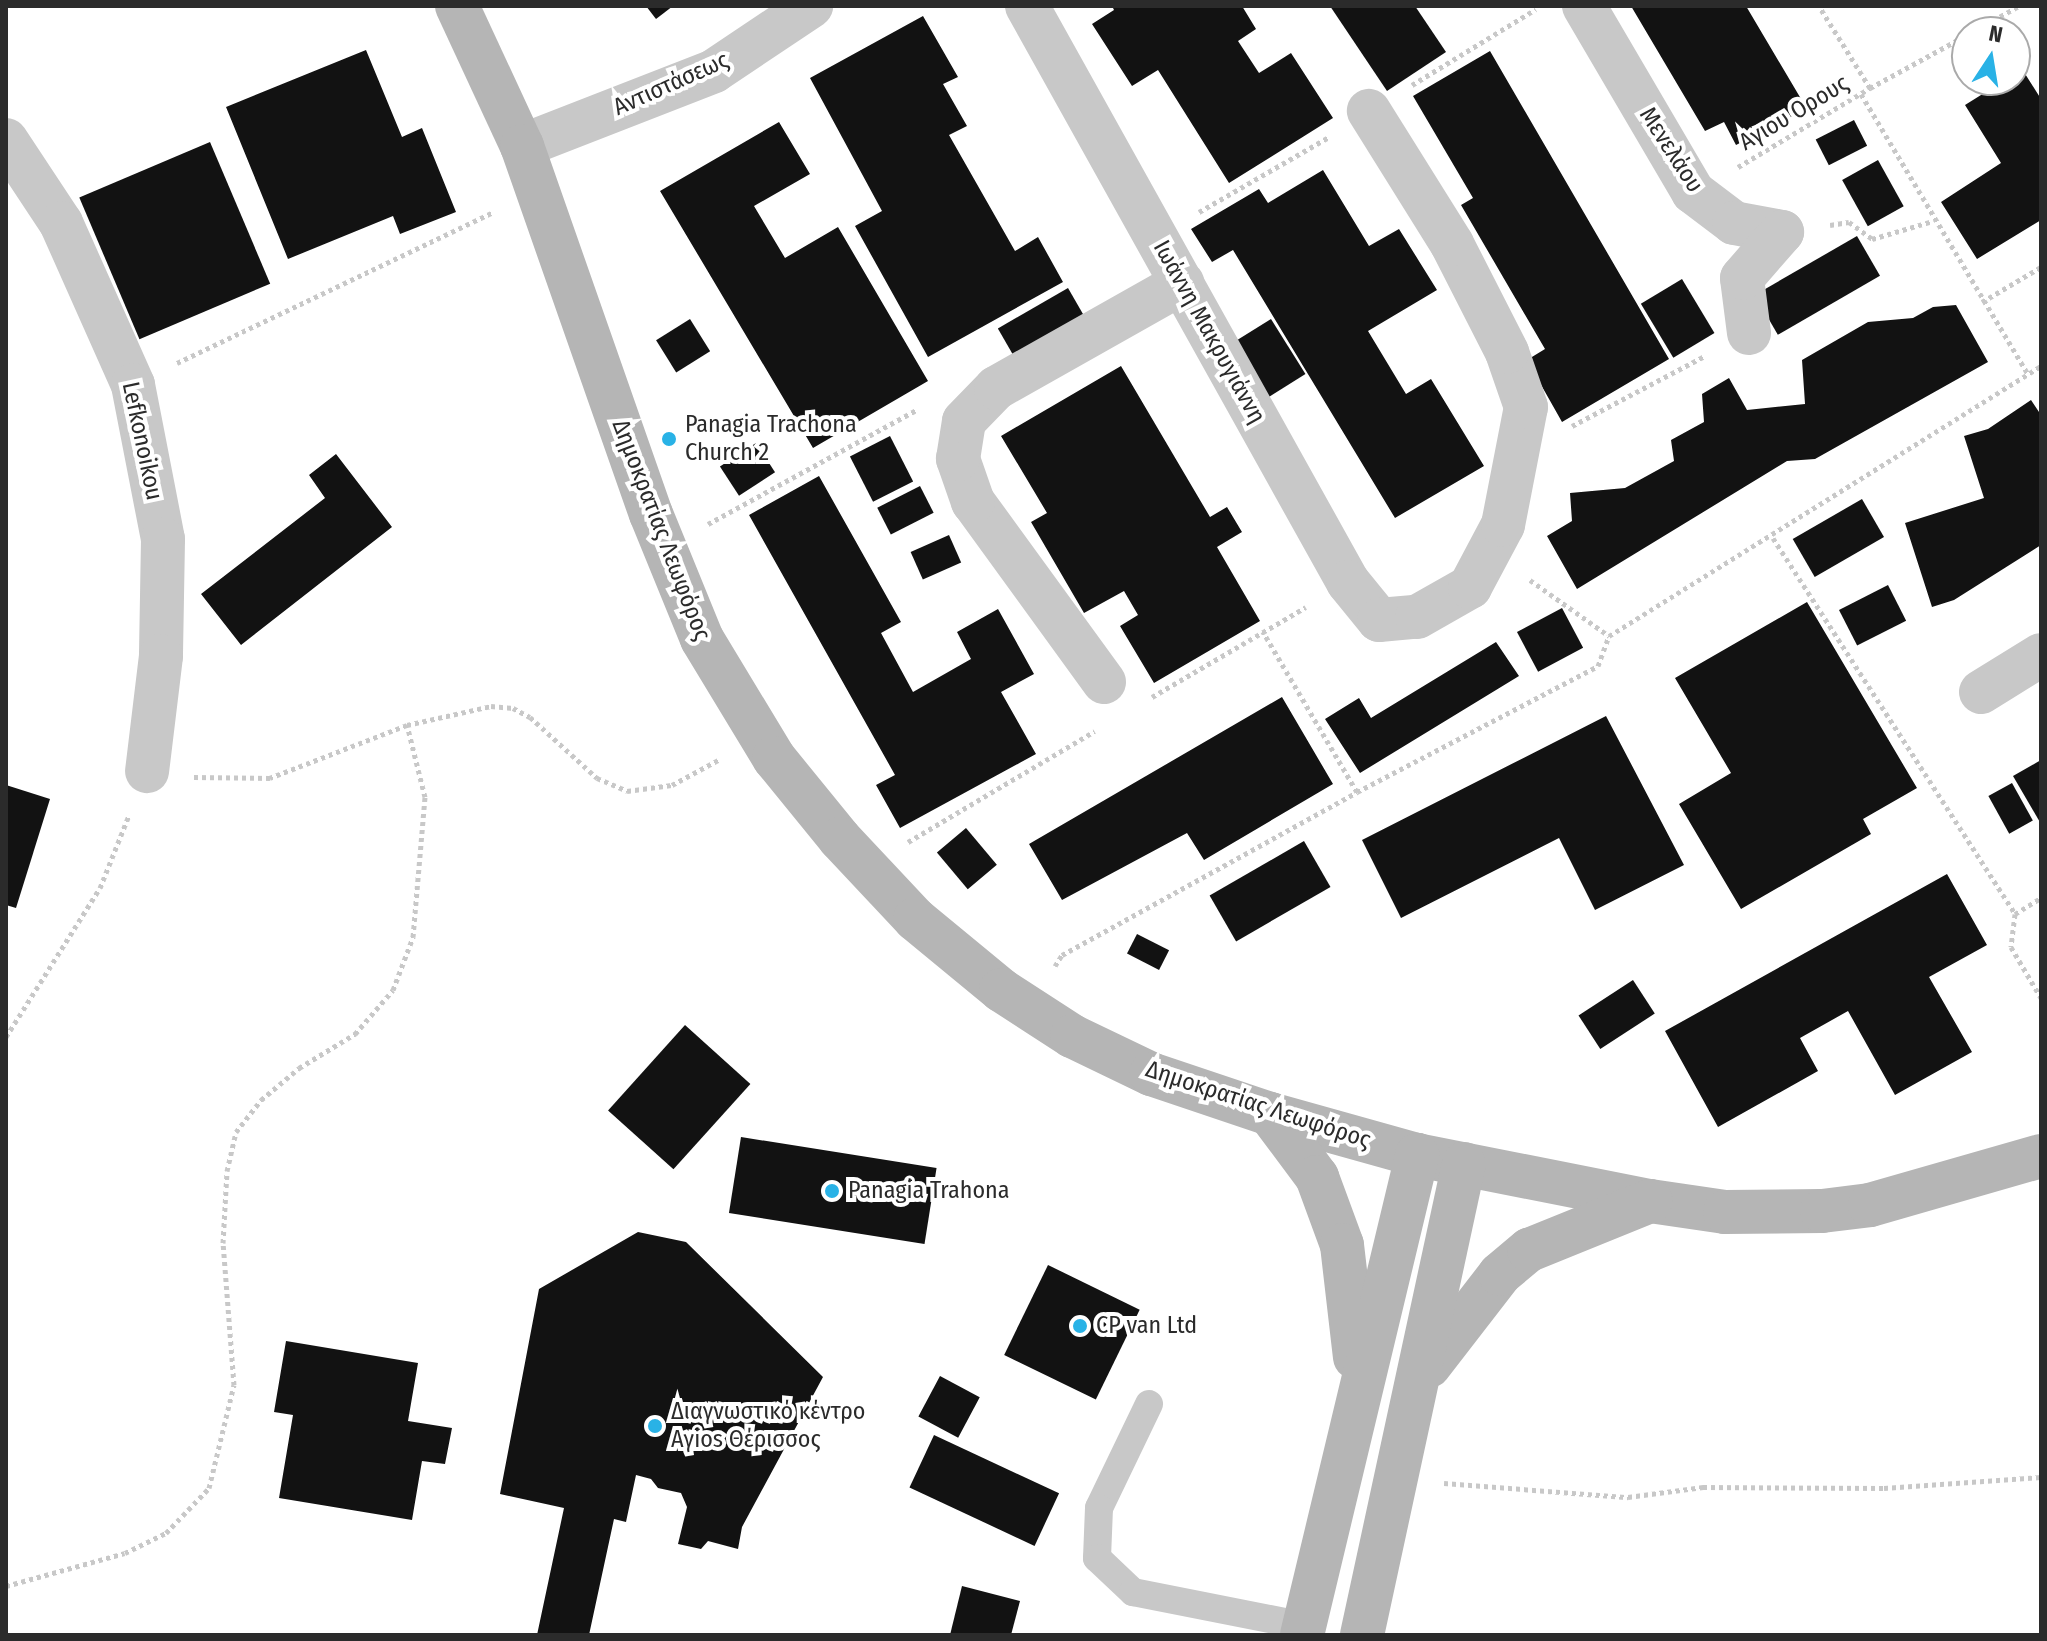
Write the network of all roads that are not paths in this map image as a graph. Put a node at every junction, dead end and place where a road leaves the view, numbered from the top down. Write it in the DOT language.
graph roads {
  1 [pos="457,6"];
  2 [pos="811,6"];
  3 [pos="1027,6"];
  4 [pos="1584,6"];
  5 [pos="1369,111"];
  6 [pos="6,140"];
  7 [pos="522,146"];
  8 [pos="1182,283"];
  9 [pos="1749,333"];
  10 [pos="2041,655"];
  11 [pos="1104,682"];
  12 [pos="1981,692"];
  13 [pos="147,771"];
  14 [pos="1270,1114"];
  15 [pos="1417,1155"];
  16 [pos="2041,1156"];
  17 [pos="1464,1164"];
  18 [pos="1650,1201"];
  19 [pos="1421,1377"];
  20 [pos="1357,1399"];
  21 [pos="1149,1404"];
  22 [pos="1249,1625"];
  23 [pos="1303,1630"];
  24 [pos="1362,1635"];
  1 -- 7 [label="main road, Δημοκρατίας Λεωφόρος"];
  2 -- 7 [label="street, Αντιστάσεως"];
  3 -- 8 [label="street, Ιωάννη Μακρυγιάννη"];
  4 -- 9 [label="street, Μενελάου"];
  5 -- 8 [label="street, Ιωάννη Μακρυγιάννη"];
  6 -- 13 [label="street, Lefkonoikou"];
  7 -- 14 [label="main road, Δημοκρατίας Λεωφόρος"];
  8 -- 11 [label="street"];
  10 -- 12 [label="street"];
  14 -- 15 [label="main road, Δημοκρατίας Λεωφόρος"];
  14 -- 20 [label="main road"];
  15 -- 17 [label="main road, Δημοκρατίας Λεωφόρος"];
  15 -- 20 [label="main road"];
  16 -- 18 [label="main road, Δημοκρατίας Λεωφόρος"];
  17 -- 18 [label="main road, Δημοκρατίας Λεωφόρος"];
  17 -- 19 [label="main road"];
  18 -- 19 [label="main road"];
  19 -- 24 [label="main road"];
  20 -- 23 [label="main road"];
  21 -- 22 [label="lane"];
  22 -- 23 [label="lane"];
}
